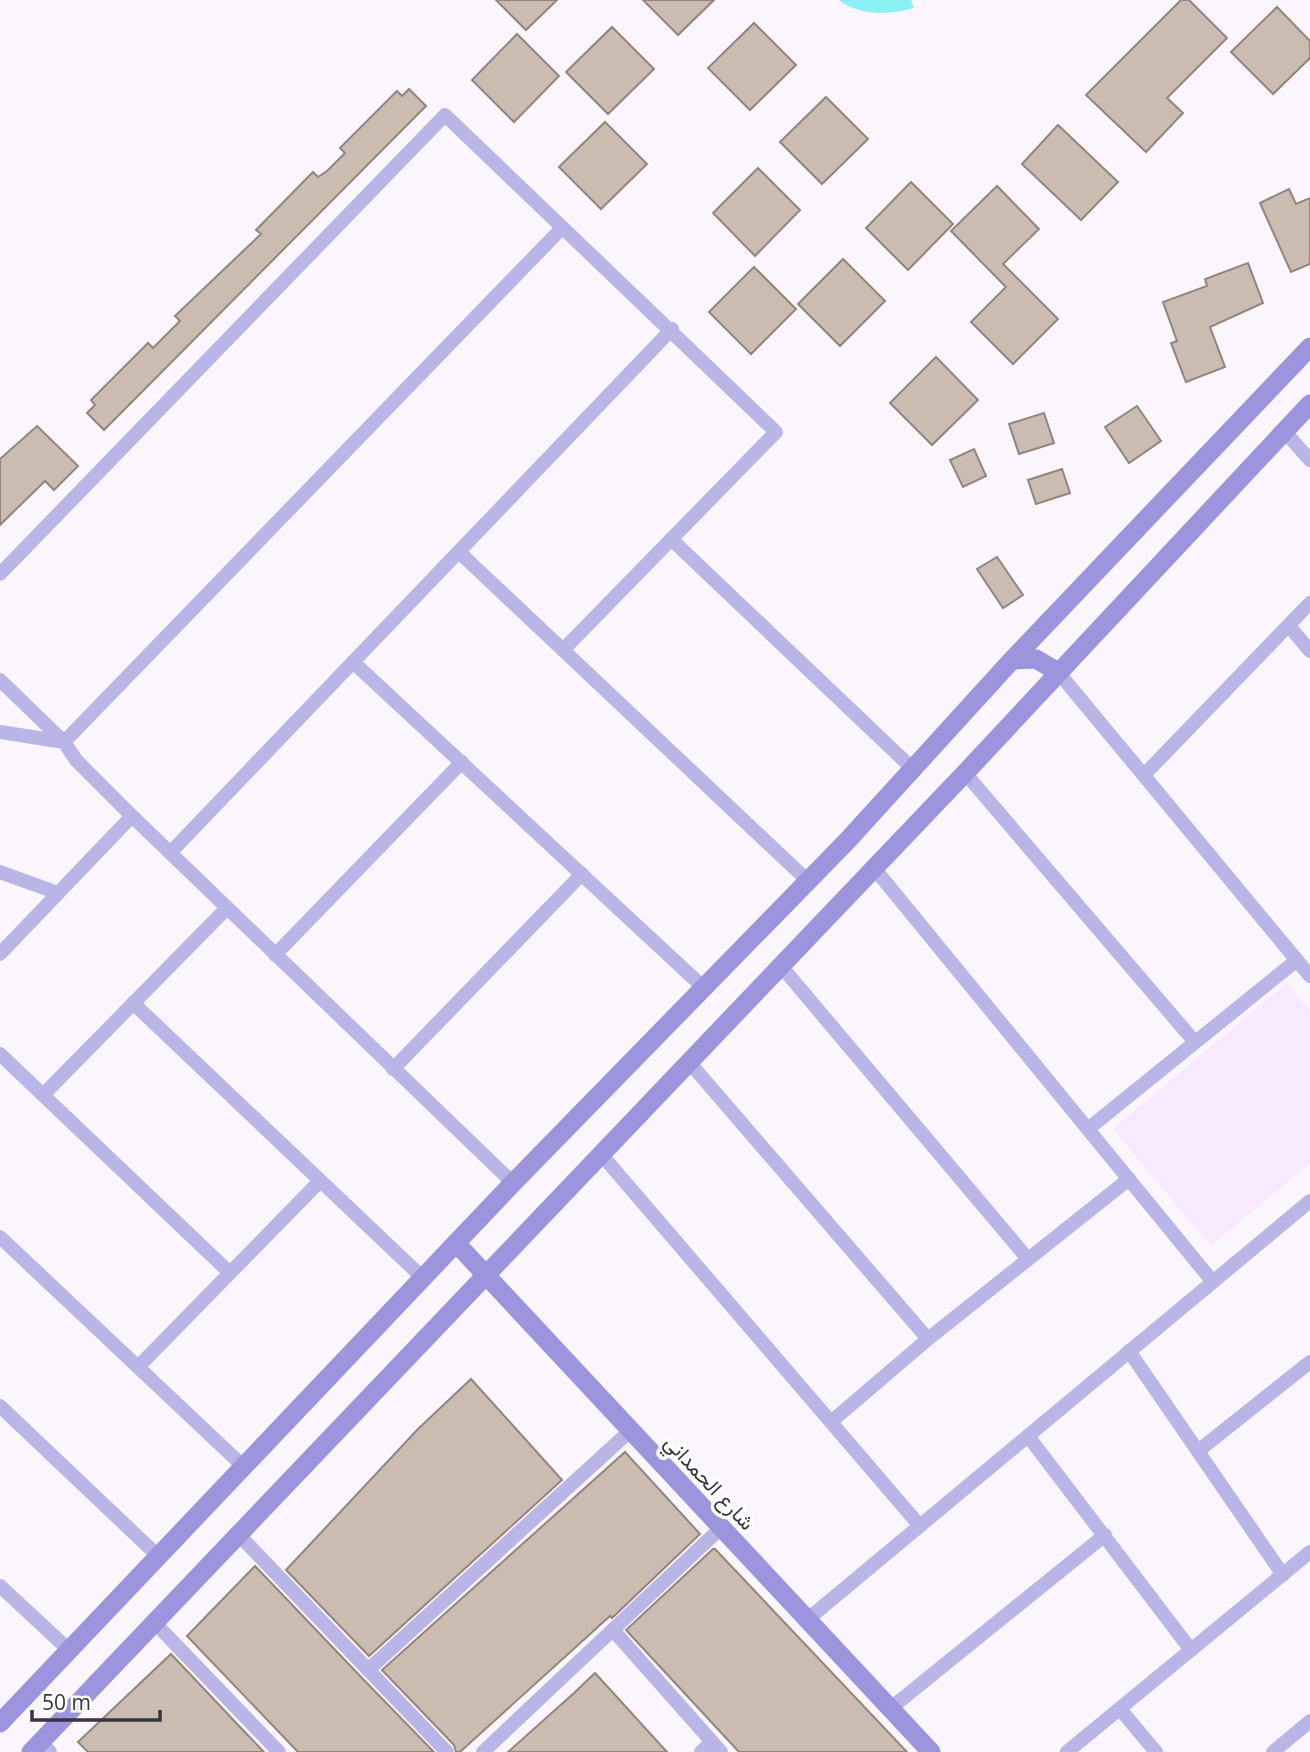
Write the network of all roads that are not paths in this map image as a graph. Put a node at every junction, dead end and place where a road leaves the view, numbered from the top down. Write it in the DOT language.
graph roads {
  1 [pos="561,229"];
  2 [pos="672,329"];
  3 [pos="1310,347"];
  4 [pos="1310,404"];
  5 [pos="1284,432"];
  6 [pos="1310,460"];
  7 [pos="671,540"];
  8 [pos="459,552"];
  9 [pos="0,575"];
  10 [pos="1310,603"];
  11 [pos="1289,626"];
  12 [pos="563,650"];
  13 [pos="1310,651"];
  14 [pos="1012,660"];
  15 [pos="354,662"];
  16 [pos="1058,672"];
  17 [pos="0,680"];
  18 [pos="0,732"];
  19 [pos="64,741"];
  20 [pos="462,762"];
  21 [pos="913,769"];
  22 [pos="965,773"];
  23 [pos="1144,775"];
  24 [pos="132,816"];
  25 [pos="170,853"];
  26 [pos="874,868"];
  27 [pos="0,872"];
  28 [pos="582,874"];
  29 [pos="808,881"];
  30 [pos="58,893"];
  31 [pos="227,908"];
  32 [pos="0,954"];
  33 [pos="275,955"];
  34 [pos="1297,960"];
  35 [pos="781,966"];
  36 [pos="1310,976"];
  37 [pos="704,988"];
  38 [pos="133,1003"];
  39 [pos="1194,1041"];
  40 [pos="0,1054"];
  41 [pos="689,1062"];
  42 [pos="393,1069"];
  43 [pos="43,1095"];
  44 [pos="1088,1129"];
  45 [pos="601,1154"];
  46 [pos="1129,1179"];
  47 [pos="320,1181"];
  48 [pos="513,1184"];
  49 [pos="1310,1201"];
  50 [pos="0,1237"];
  51 [pos="456,1243"];
  52 [pos="1028,1259"];
  53 [pos="230,1273"];
  54 [pos="487,1273"];
  55 [pos="423,1278"];
  56 [pos="1213,1282"];
  57 [pos="928,1339"];
  58 [pos="1129,1351"];
  59 [pos="1310,1362"];
  60 [pos="138,1367"];
  61 [pos="0,1406"];
  62 [pos="832,1421"];
  63 [pos="631,1430"];
  64 [pos="1028,1436"];
  65 [pos="1198,1451"];
  66 [pos="244,1467"];
  67 [pos="920,1526"];
  68 [pos="722,1527"];
  69 [pos="238,1534"];
  70 [pos="1105,1535"];
  71 [pos="1310,1552"];
  72 [pos="158,1556"];
  73 [pos="1283,1574"];
  74 [pos="0,1586"];
  75 [pos="808,1619"];
  76 [pos="154,1622"];
  77 [pos="613,1630"];
  78 [pos="69,1650"];
  79 [pos="1191,1650"];
  80 [pos="368,1670"];
  81 [pos="891,1708"];
  82 [pos="1119,1709"];
  83 [pos="1310,1721"];
  84 [pos="0,1723"];
  85 [pos="717,1747"];
  86 [pos="41,1748"];
  87 [pos="279,1752"];
  88 [pos="446,1752"];
  89 [pos="483,1752"];
  90 [pos="701,1752"];
  91 [pos="931,1752"];
  92 [pos="1067,1752"];
  93 [pos="1156,1752"];
  94 [pos="1273,1752"];
  1 -- 2 [label="street"];
  1 -- 9 [label="street"];
  1 -- 19 [label="street"];
  2 -- 7 [label="street"];
  2 -- 8 [label="street"];
  3 -- 14 [label="street"];
  4 -- 5 [label="street"];
  5 -- 6 [label="street"];
  5 -- 16 [label="street"];
  7 -- 12 [label="street"];
  7 -- 21 [label="street"];
  8 -- 12 [label="street"];
  8 -- 15 [label="street"];
  10 -- 11 [label="street"];
  11 -- 13 [label="street"];
  11 -- 23 [label="street"];
  12 -- 29 [label="street"];
  14 -- 16 [label="street"];
  14 -- 21 [label="street"];
  15 -- 20 [label="street"];
  15 -- 25 [label="street"];
  16 -- 22 [label="street"];
  16 -- 23 [label="street"];
  17 -- 19 [label="street"];
  18 -- 19 [label="street"];
  19 -- 24 [label="street"];
  20 -- 28 [label="street"];
  20 -- 33 [label="street"];
  21 -- 29 [label="street"];
  22 -- 26 [label="street"];
  22 -- 39 [label="street"];
  23 -- 34 [label="street"];
  24 -- 25 [label="street"];
  24 -- 30 [label="street"];
  25 -- 31 [label="street"];
  26 -- 35 [label="street"];
  26 -- 44 [label="street"];
  27 -- 30 [label="street"];
  28 -- 37 [label="street"];
  28 -- 42 [label="street"];
  29 -- 37 [label="street"];
  30 -- 32 [label="street"];
  31 -- 33 [label="street"];
  31 -- 38 [label="street"];
  33 -- 42 [label="street"];
  34 -- 36 [label="street"];
  34 -- 39 [label="street"];
  35 -- 41 [label="street"];
  35 -- 52 [label="street"];
  37 -- 48 [label="street"];
  38 -- 43 [label="street"];
  38 -- 47 [label="street"];
  39 -- 44 [label="street"];
  40 -- 43 [label="street"];
  41 -- 45 [label="street"];
  41 -- 57 [label="street"];
  42 -- 48 [label="street"];
  43 -- 53 [label="street"];
  44 -- 46 [label="street"];
  45 -- 54 [label="street"];
  45 -- 62 [label="street"];
  46 -- 52 [label="street"];
  46 -- 56 [label="street"];
  47 -- 53 [label="street"];
  47 -- 55 [label="street"];
  48 -- 51 [label="street"];
  49 -- 56 [label="street"];
  50 -- 60 [label="street"];
  51 -- 54 [label="street, شارع الحمداني"];
  51 -- 55 [label="street"];
  52 -- 57 [label="street"];
  53 -- 60 [label="street"];
  54 -- 63 [label="street, شارع الحمداني"];
  54 -- 69 [label="street"];
  55 -- 66 [label="street"];
  56 -- 58 [label="street"];
  57 -- 62 [label="street"];
  58 -- 64 [label="street"];
  58 -- 65 [label="street"];
  59 -- 65 [label="street"];
  60 -- 66 [label="street"];
  61 -- 72 [label="street"];
  62 -- 67 [label="street"];
  63 -- 68 [label="street, شارع الحمداني"];
  63 -- 80 [label="street"];
  64 -- 67 [label="street"];
  64 -- 70 [label="street"];
  65 -- 73 [label="street"];
  66 -- 72 [label="street"];
  67 -- 75 [label="street"];
  68 -- 75 [label="street, شارع الحمداني"];
  68 -- 77 [label="street"];
  69 -- 76 [label="street"];
  69 -- 80 [label="street"];
  70 -- 79 [label="street"];
  70 -- 81 [label="street"];
  71 -- 73 [label="street"];
  72 -- 78 [label="street"];
  73 -- 79 [label="street"];
  74 -- 78 [label="street"];
  75 -- 81 [label="street, شارع الحمداني"];
  76 -- 86 [label="street"];
  76 -- 87 [label="street"];
  77 -- 85 [label="street"];
  77 -- 89 [label="street"];
  78 -- 84 [label="street"];
  79 -- 82 [label="street"];
  80 -- 88 [label="street"];
  81 -- 91 [label="street, شارع الحمداني"];
  82 -- 92 [label="street"];
  82 -- 93 [label="street"];
  83 -- 94 [label="street"];
  85 -- 90 [label="street"];
}
